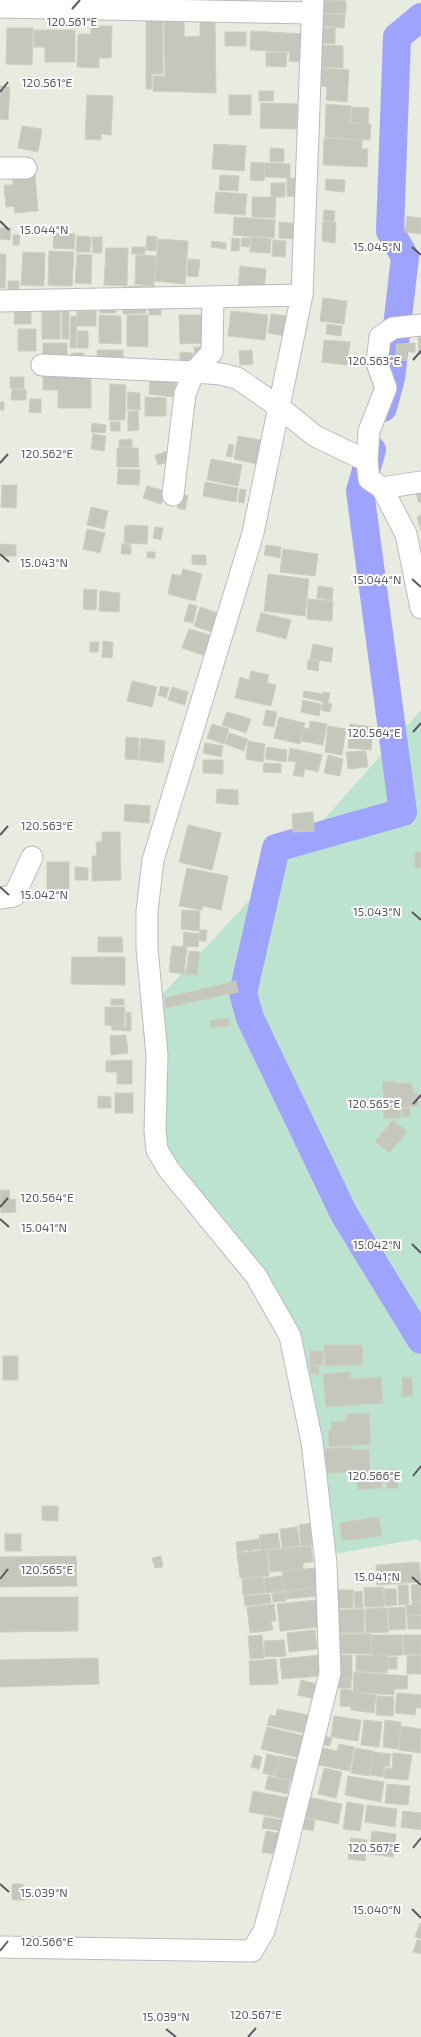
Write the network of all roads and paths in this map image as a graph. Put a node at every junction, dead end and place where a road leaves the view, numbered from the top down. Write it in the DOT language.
graph roads {
  1 [pos="312,6"];
  2 [pos="0,7"];
  3 [pos="0,168"];
  4 [pos="26,168"];
  5 [pos="302,295"];
  6 [pos="213,297"];
  7 [pos="0,301"];
  8 [pos="407,327"];
  9 [pos="42,365"];
  10 [pos="194,372"];
  11 [pos="279,407"];
  12 [pos="373,476"];
  13 [pos="421,482"];
  14 [pos="173,495"];
  15 [pos="421,608"];
  16 [pos="32,857"];
  17 [pos="0,898"];
  18 [pos="0,1947"];
  1 -- 2 [label="street"];
  1 -- 5 [label="street"];
  3 -- 4 [label="street"];
  5 -- 6 [label="street"];
  5 -- 11 [label="street"];
  6 -- 7 [label="street"];
  6 -- 10 [label="street"];
  8 -- 12 [label="street"];
  9 -- 10 [label="street"];
  10 -- 11 [label="street"];
  10 -- 14 [label="street"];
  11 -- 12 [label="street"];
  11 -- 18 [label="street"];
  12 -- 13 [label="street"];
  12 -- 15 [label="street"];
  16 -- 17 [label="street"];
}
